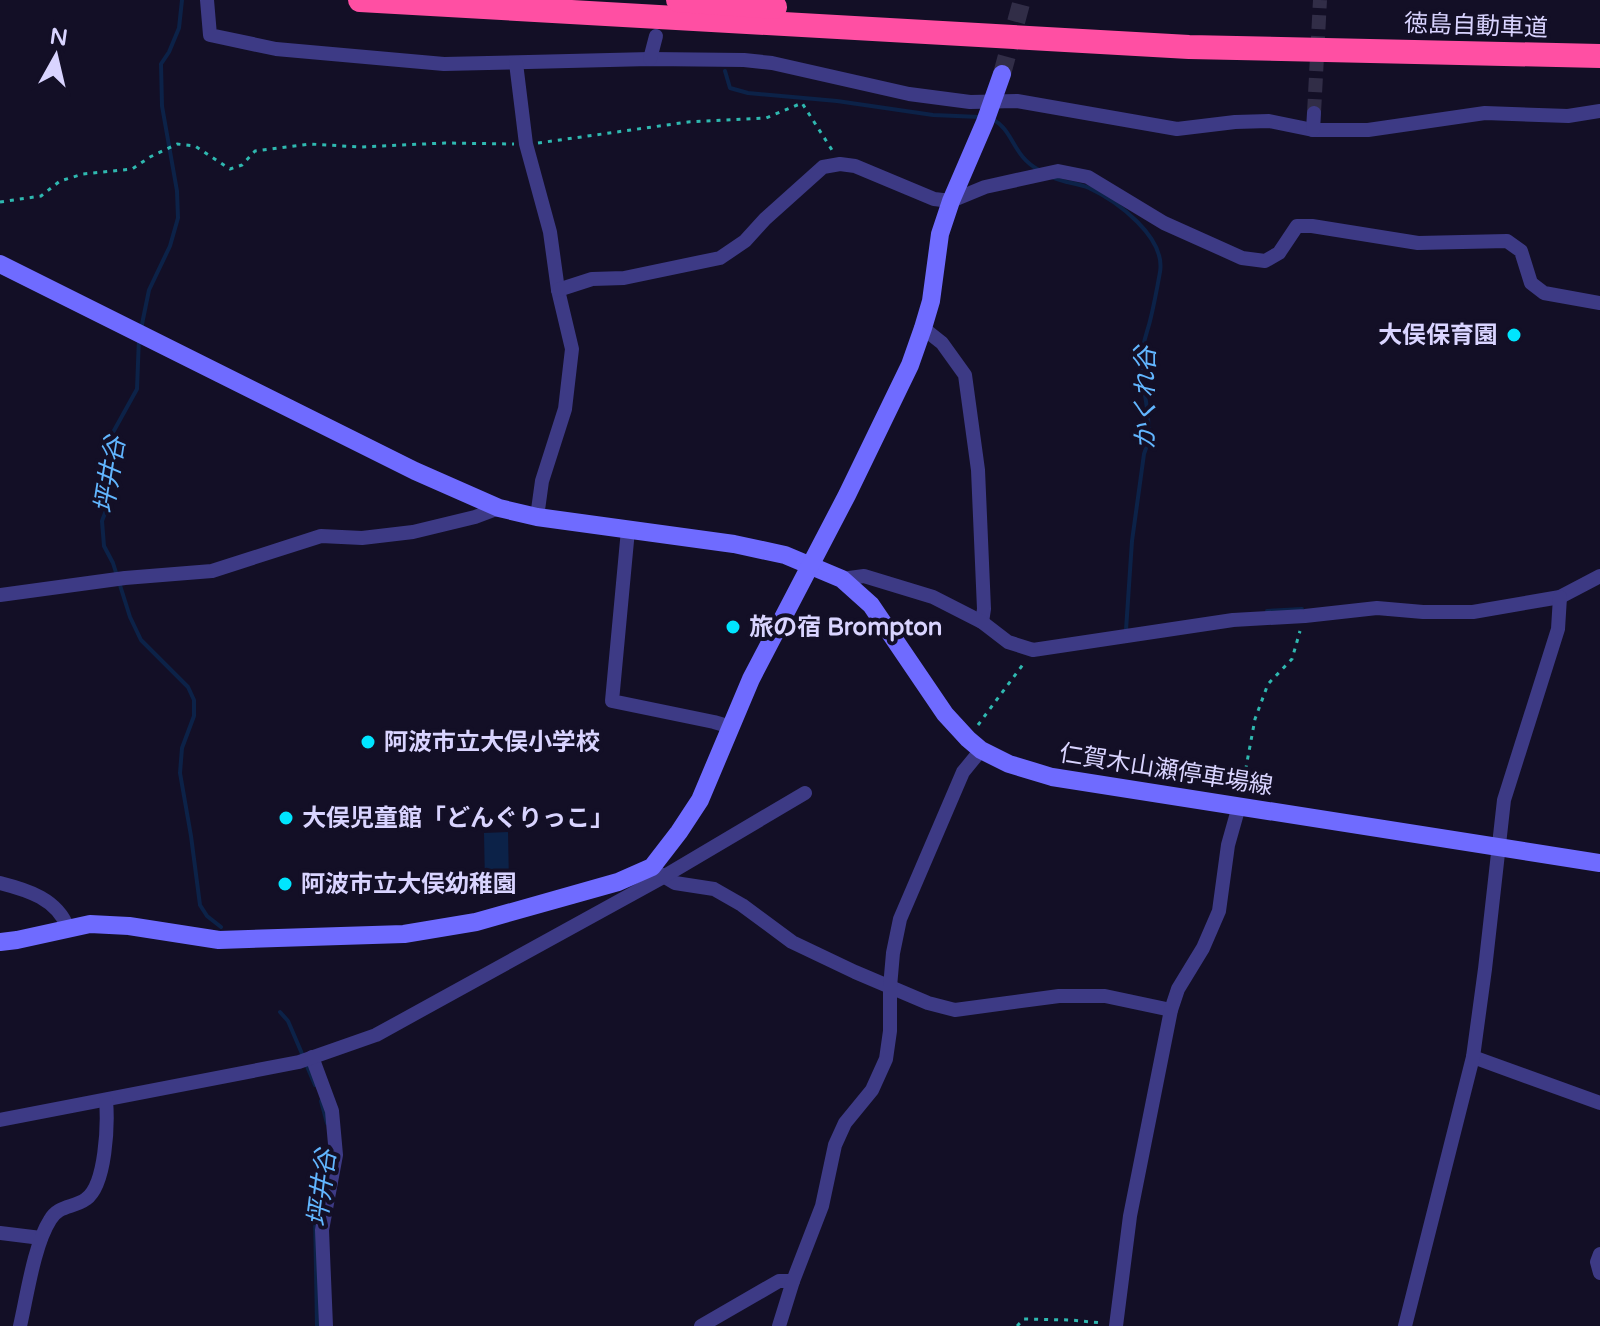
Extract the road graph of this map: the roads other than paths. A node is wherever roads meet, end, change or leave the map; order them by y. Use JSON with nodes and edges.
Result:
{"nodes":[{"id":1,"x":207,"y":0,"type":"edge"},
{"id":2,"x":360,"y":0,"type":"edge"},
{"id":3,"x":678,"y":0,"type":"edge"},
{"id":4,"x":656,"y":36,"type":"dead end"},
{"id":5,"x":1351,"y":50,"type":"junction"},
{"id":6,"x":1600,"y":56,"type":"edge"},
{"id":7,"x":650,"y":59,"type":"junction"},
{"id":8,"x":516,"y":63,"type":"junction"},
{"id":9,"x":1002,"y":74,"type":"tunnel mouth"},
{"id":10,"x":1600,"y":111,"type":"edge"},
{"id":11,"x":989,"y":112,"type":"junction"},
{"id":12,"x":1314,"y":113,"type":"tunnel mouth"},
{"id":13,"x":1313,"y":130,"type":"junction"},
{"id":14,"x":951,"y":201,"type":"junction"},
{"id":15,"x":0,"y":264,"type":"edge"},
{"id":16,"x":558,"y":290,"type":"junction"},
{"id":17,"x":1600,"y":303,"type":"edge"},
{"id":18,"x":923,"y":328,"type":"junction"},
{"id":19,"x":499,"y":508,"type":"junction"},
{"id":20,"x":537,"y":517,"type":"junction"},
{"id":21,"x":628,"y":530,"type":"junction"},
{"id":22,"x":810,"y":565,"type":"junction"},
{"id":23,"x":1600,"y":576,"type":"edge"},
{"id":24,"x":842,"y":579,"type":"junction"},
{"id":25,"x":0,"y":595,"type":"edge"},
{"id":26,"x":1560,"y":597,"type":"junction"},
{"id":27,"x":982,"y":622,"type":"junction"},
{"id":28,"x":731,"y":727,"type":"junction"},
{"id":29,"x":974,"y":744,"type":"junction"},
{"id":30,"x":805,"y":793,"type":"dead end"},
{"id":31,"x":1239,"y":806,"type":"junction"},
{"id":32,"x":1500,"y":848,"type":"junction"},
{"id":33,"x":1600,"y":863,"type":"edge"},
{"id":34,"x":658,"y":872,"type":"junction"},
{"id":35,"x":0,"y":883,"type":"edge"},
{"id":36,"x":68,"y":928,"type":"junction"},
{"id":37,"x":0,"y":942,"type":"edge"},
{"id":38,"x":890,"y":987,"type":"junction"},
{"id":39,"x":1171,"y":1010,"type":"junction"},
{"id":40,"x":1473,"y":1057,"type":"junction"},
{"id":41,"x":305,"y":1060,"type":"junction"},
{"id":42,"x":106,"y":1100,"type":"junction"},
{"id":43,"x":1600,"y":1103,"type":"edge"},
{"id":44,"x":0,"y":1120,"type":"edge"},
{"id":45,"x":0,"y":1233,"type":"edge"},
{"id":46,"x":41,"y":1238,"type":"junction"},
{"id":47,"x":1600,"y":1254,"type":"edge"},
{"id":48,"x":1600,"y":1273,"type":"edge"},
{"id":49,"x":793,"y":1281,"type":"junction"},
{"id":50,"x":20,"y":1326,"type":"edge"},
{"id":51,"x":326,"y":1326,"type":"edge"},
{"id":52,"x":701,"y":1326,"type":"edge"},
{"id":53,"x":779,"y":1326,"type":"edge"},
{"id":54,"x":1115,"y":1326,"type":"edge"},
{"id":55,"x":1405,"y":1326,"type":"edge"}],
"edges":[{"from":1,"to":8,"type":"street"},
{"from":2,"to":5,"type":"highway","name":"徳島自動車道"},
{"from":3,"to":5,"type":"highway","name":"徳島自動車道"},
{"from":4,"to":7,"type":"street"},
{"from":5,"to":6,"type":"highway","name":"徳島自動車道"},
{"from":7,"to":8,"type":"street"},
{"from":7,"to":11,"type":"street"},
{"from":8,"to":16,"type":"street"},
{"from":9,"to":11,"type":"main road"},
{"from":10,"to":13,"type":"street"},
{"from":11,"to":13,"type":"street"},
{"from":11,"to":14,"type":"main road"},
{"from":12,"to":13,"type":"street"},
{"from":14,"to":16,"type":"street"},
{"from":14,"to":17,"type":"street"},
{"from":14,"to":18,"type":"main road"},
{"from":15,"to":19,"type":"main road","name":"仁賀木山瀬停車場線"},
{"from":16,"to":20,"type":"street"},
{"from":18,"to":22,"type":"main road"},
{"from":18,"to":27,"type":"street"},
{"from":19,"to":20,"type":"main road","name":"仁賀木山瀬停車場線"},
{"from":19,"to":25,"type":"street"},
{"from":20,"to":21,"type":"main road","name":"仁賀木山瀬停車場線"},
{"from":21,"to":22,"type":"main road","name":"仁賀木山瀬停車場線"},
{"from":21,"to":28,"type":"street"},
{"from":22,"to":24,"type":"main road","name":"仁賀木山瀬停車場線"},
{"from":22,"to":28,"type":"main road"},
{"from":23,"to":26,"type":"street"},
{"from":24,"to":27,"type":"street"},
{"from":24,"to":29,"type":"main road","name":"仁賀木山瀬停車場線"},
{"from":26,"to":27,"type":"street"},
{"from":26,"to":32,"type":"street"},
{"from":28,"to":34,"type":"main road"},
{"from":29,"to":31,"type":"main road","name":"仁賀木山瀬停車場線"},
{"from":29,"to":38,"type":"street"},
{"from":30,"to":34,"type":"street"},
{"from":31,"to":32,"type":"main road","name":"仁賀木山瀬停車場線"},
{"from":31,"to":39,"type":"street"},
{"from":32,"to":33,"type":"main road","name":"仁賀木山瀬停車場線"},
{"from":32,"to":40,"type":"street"},
{"from":34,"to":36,"type":"main road"},
{"from":34,"to":38,"type":"street"},
{"from":34,"to":41,"type":"street"},
{"from":35,"to":36,"type":"street"},
{"from":36,"to":37,"type":"main road"},
{"from":38,"to":39,"type":"street"},
{"from":38,"to":49,"type":"street"},
{"from":39,"to":54,"type":"street"},
{"from":40,"to":43,"type":"street"},
{"from":40,"to":55,"type":"street"},
{"from":41,"to":42,"type":"street"},
{"from":41,"to":51,"type":"street"},
{"from":42,"to":44,"type":"street"},
{"from":42,"to":46,"type":"street"},
{"from":45,"to":46,"type":"street"},
{"from":46,"to":50,"type":"street"},
{"from":47,"to":48,"type":"street"},
{"from":49,"to":52,"type":"street"},
{"from":49,"to":53,"type":"street"}]}
